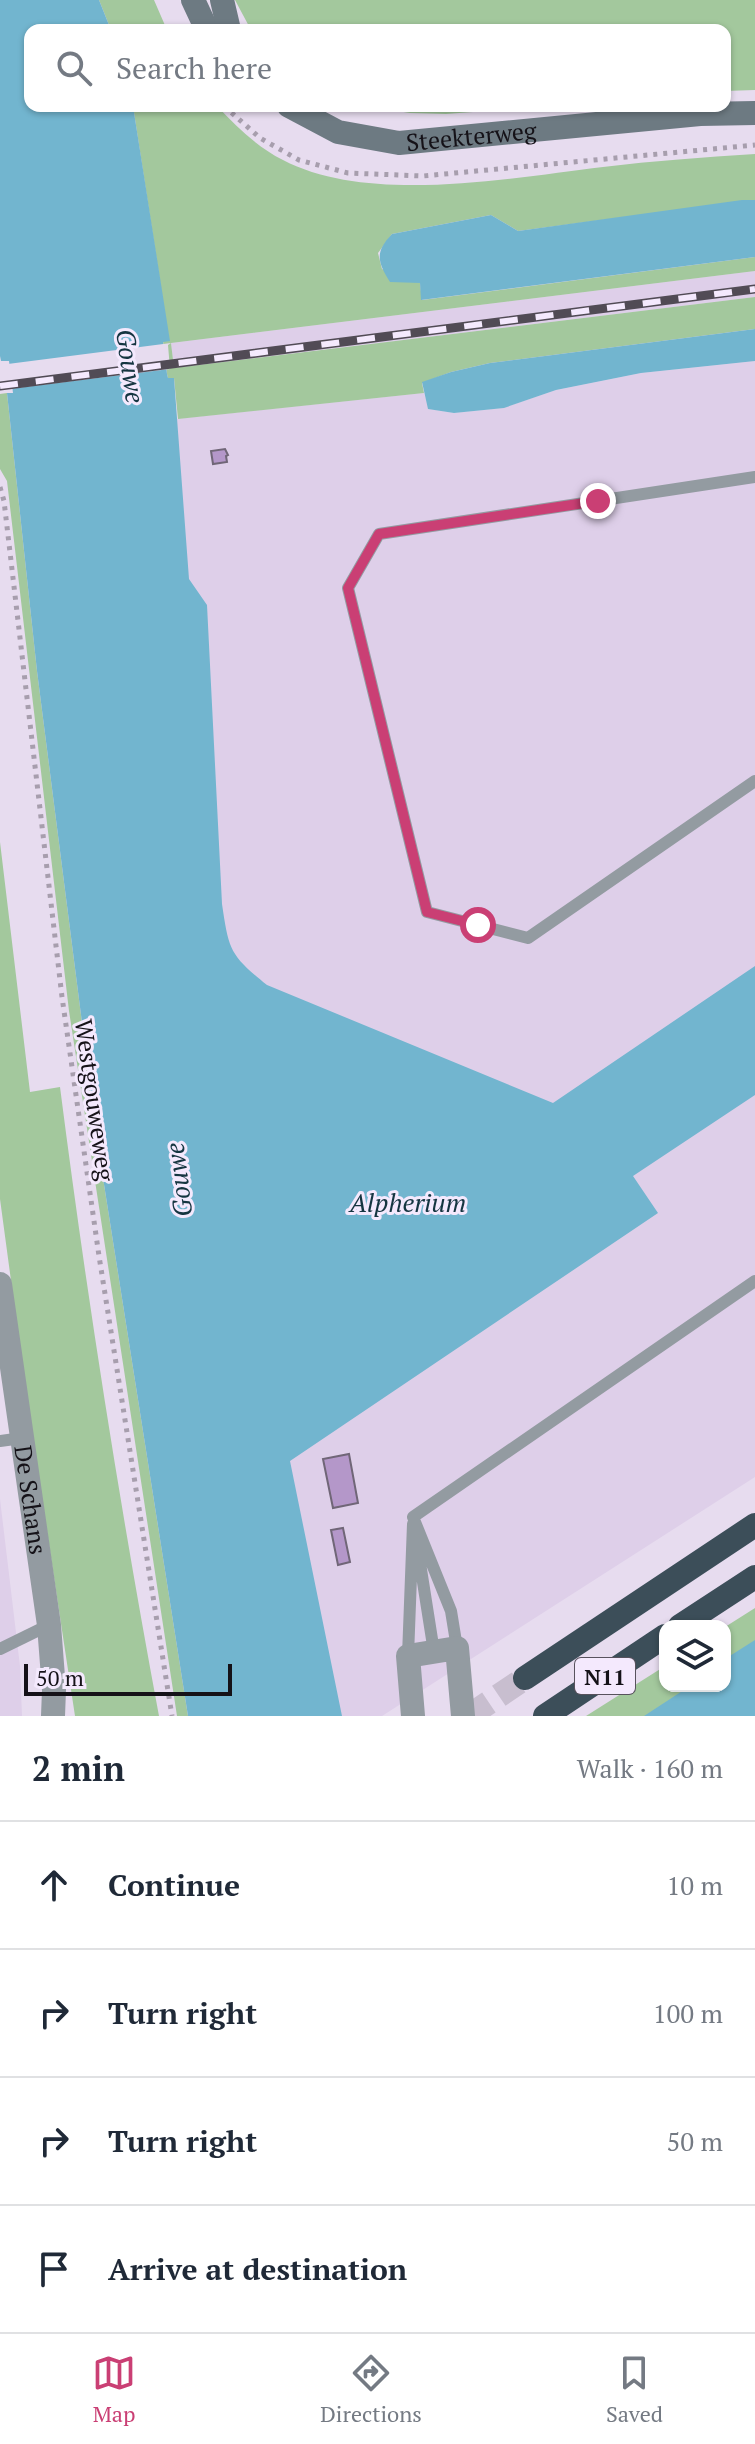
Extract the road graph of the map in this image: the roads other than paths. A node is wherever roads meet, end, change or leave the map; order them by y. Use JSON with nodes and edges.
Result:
{"nodes":[{"id":1,"x":193,"y":0,"type":"edge"},
{"id":2,"x":222,"y":0,"type":"edge"},
{"id":3,"x":204,"y":24,"type":"edge"},
{"id":4,"x":228,"y":24,"type":"edge"},
{"id":5,"x":300,"y":112,"type":"edge"},
{"id":6,"x":755,"y":113,"type":"edge"},
{"id":7,"x":755,"y":477,"type":"edge"},
{"id":8,"x":755,"y":781,"type":"edge"},
{"id":9,"x":755,"y":1281,"type":"edge"},
{"id":10,"x":0,"y":1284,"type":"edge"},
{"id":11,"x":11,"y":1440,"type":"edge"},
{"id":12,"x":413,"y":1517,"type":"junction"},
{"id":13,"x":755,"y":1525,"type":"edge"},
{"id":14,"x":755,"y":1577,"type":"edge"},
{"id":15,"x":689,"y":1620,"type":"edge"},
{"id":16,"x":49,"y":1625,"type":"junction"},
{"id":17,"x":659,"y":1640,"type":"edge"},
{"id":18,"x":0,"y":1649,"type":"edge"},
{"id":19,"x":446,"y":1650,"type":"junction"},
{"id":20,"x":408,"y":1656,"type":"junction"},
{"id":21,"x":525,"y":1678,"type":"tunnel mouth"},
{"id":22,"x":54,"y":1715,"type":"edge"},
{"id":23,"x":413,"y":1716,"type":"edge"},
{"id":24,"x":463,"y":1716,"type":"edge"},
{"id":25,"x":545,"y":1716,"type":"edge"}],
"edges":[{"from":1,"to":3,"type":"main road"},
{"from":2,"to":4,"type":"main road"},
{"from":5,"to":6,"type":"main road","name":"Steekterweg"},
{"from":7,"to":8,"type":"lane"},
{"from":9,"to":12,"type":"lane"},
{"from":10,"to":11,"type":"street","name":"De Schans"},
{"from":11,"to":16,"type":"street","name":"De Schans"},
{"from":12,"to":19,"type":"lane"},
{"from":12,"to":19,"type":"lane"},
{"from":12,"to":20,"type":"lane"},
{"from":13,"to":21,"type":"highway","number":"N11"},
{"from":14,"to":15,"type":"highway"},
{"from":16,"to":18,"type":"lane"},
{"from":16,"to":22,"type":"street","name":"De Schans"},
{"from":17,"to":25,"type":"highway","number":"N11"},
{"from":19,"to":20,"type":"street"},
{"from":19,"to":24,"type":"street"},
{"from":20,"to":23,"type":"street"}]}
